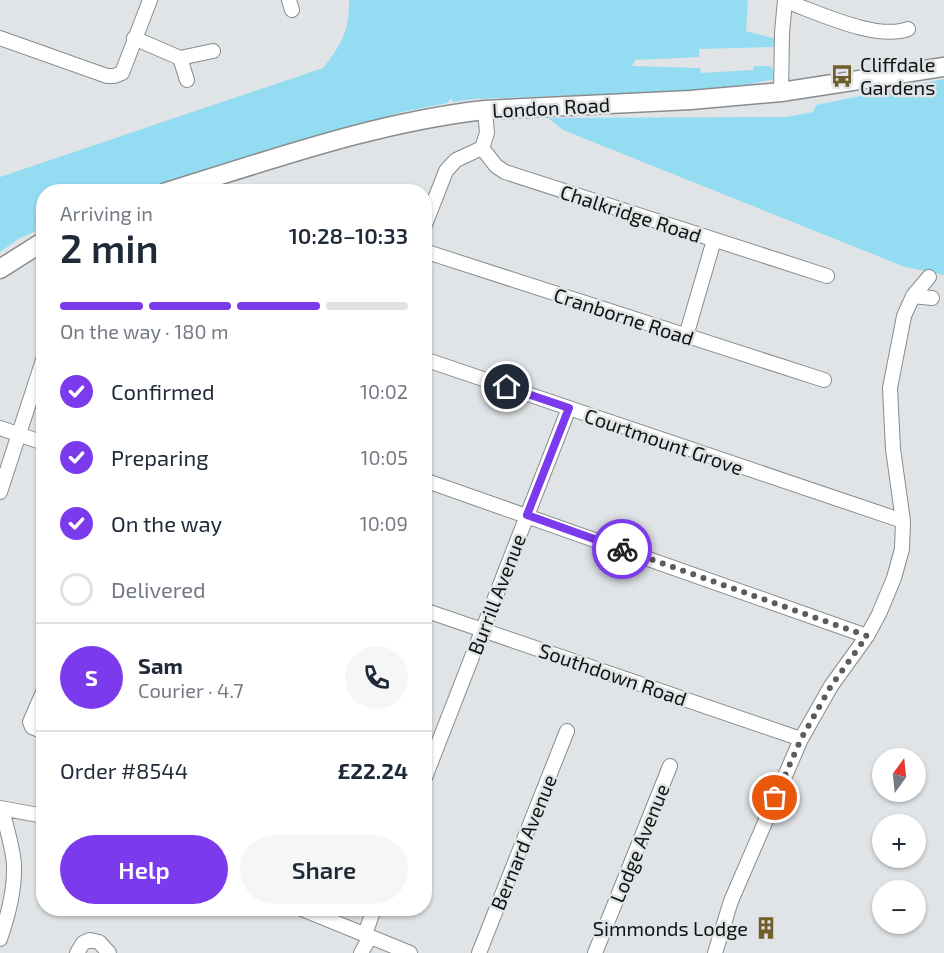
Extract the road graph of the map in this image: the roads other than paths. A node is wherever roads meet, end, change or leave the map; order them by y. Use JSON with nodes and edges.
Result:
{"nodes":[{"id":1,"x":150,"y":0,"type":"edge"},
{"id":2,"x":785,"y":0,"type":"edge"},
{"id":3,"x":908,"y":29,"type":"dead end"},
{"id":4,"x":0,"y":38,"type":"edge"},
{"id":5,"x":134,"y":38,"type":"junction"},
{"id":6,"x":213,"y":51,"type":"dead end"},
{"id":7,"x":180,"y":58,"type":"junction"},
{"id":8,"x":944,"y":67,"type":"edge"},
{"id":9,"x":187,"y":80,"type":"dead end"},
{"id":10,"x":781,"y":92,"type":"junction"},
{"id":11,"x":485,"y":110,"type":"junction"},
{"id":12,"x":482,"y":148,"type":"junction"},
{"id":13,"x":193,"y":184,"type":"edge"},
{"id":14,"x":432,"y":207,"type":"edge"},
{"id":15,"x":714,"y":240,"type":"junction"},
{"id":16,"x":36,"y":246,"type":"edge"},
{"id":17,"x":432,"y":254,"type":"edge"},
{"id":18,"x":0,"y":269,"type":"edge"},
{"id":19,"x":827,"y":276,"type":"dead end"},
{"id":20,"x":928,"y":277,"type":"dead end"},
{"id":21,"x":913,"y":296,"type":"junction"},
{"id":22,"x":932,"y":298,"type":"dead end"},
{"id":23,"x":686,"y":336,"type":"junction"},
{"id":24,"x":432,"y":361,"type":"edge"},
{"id":25,"x":824,"y":380,"type":"dead end"},
{"id":26,"x":36,"y":381,"type":"edge"},
{"id":27,"x":569,"y":408,"type":"junction"},
{"id":28,"x":0,"y":428,"type":"edge"},
{"id":29,"x":18,"y":434,"type":"junction"},
{"id":30,"x":36,"y":440,"type":"edge"},
{"id":31,"x":432,"y":483,"type":"edge"},
{"id":32,"x":0,"y":492,"type":"edge"},
{"id":33,"x":527,"y":515,"type":"junction"},
{"id":34,"x":903,"y":521,"type":"junction"},
{"id":35,"x":432,"y":613,"type":"edge"},
{"id":36,"x":483,"y":629,"type":"junction"},
{"id":37,"x":867,"y":636,"type":"junction"},
{"id":38,"x":36,"y":708,"type":"edge"},
{"id":39,"x":36,"y":729,"type":"edge"},
{"id":40,"x":567,"y":731,"type":"dead end"},
{"id":41,"x":801,"y":739,"type":"junction"},
{"id":42,"x":432,"y":760,"type":"edge"},
{"id":43,"x":670,"y":766,"type":"dead end"},
{"id":44,"x":1,"y":809,"type":"edge"},
{"id":45,"x":36,"y":815,"type":"edge"},
{"id":46,"x":319,"y":916,"type":"edge"},
{"id":47,"x":372,"y":916,"type":"edge"},
{"id":48,"x":367,"y":936,"type":"junction"},
{"id":49,"x":0,"y":939,"type":"edge"},
{"id":50,"x":77,"y":952,"type":"edge"},
{"id":51,"x":109,"y":953,"type":"edge"},
{"id":52,"x":361,"y":953,"type":"edge"},
{"id":53,"x":410,"y":953,"type":"edge"},
{"id":54,"x":479,"y":953,"type":"edge"},
{"id":55,"x":595,"y":953,"type":"edge"},
{"id":56,"x":715,"y":953,"type":"edge"}],
"edges":[{"from":1,"to":5,"type":"street"},
{"from":2,"to":3,"type":"street"},
{"from":2,"to":10,"type":"street"},
{"from":4,"to":5,"type":"street"},
{"from":5,"to":7,"type":"street"},
{"from":6,"to":7,"type":"street"},
{"from":7,"to":9,"type":"street"},
{"from":8,"to":10,"type":"main road","name":"London Road"},
{"from":10,"to":11,"type":"main road","name":"London Road"},
{"from":11,"to":12,"type":"street"},
{"from":11,"to":13,"type":"main road","name":"London Road"},
{"from":12,"to":14,"type":"street"},
{"from":12,"to":15,"type":"street","name":"Chalkridge Road"},
{"from":15,"to":19,"type":"street","name":"Chalkridge Road"},
{"from":15,"to":23,"type":"street"},
{"from":16,"to":18,"type":"main road"},
{"from":17,"to":23,"type":"street","name":"Cranborne Road"},
{"from":20,"to":21,"type":"street"},
{"from":21,"to":22,"type":"street"},
{"from":21,"to":34,"type":"street"},
{"from":23,"to":25,"type":"street","name":"Cranborne Road"},
{"from":24,"to":27,"type":"street","name":"Courtmount Grove"},
{"from":26,"to":29,"type":"street"},
{"from":27,"to":33,"type":"street","name":"Burrill Avenue"},
{"from":27,"to":34,"type":"street","name":"Courtmount Grove"},
{"from":28,"to":29,"type":"street"},
{"from":29,"to":30,"type":"street"},
{"from":29,"to":32,"type":"street"},
{"from":31,"to":33,"type":"street"},
{"from":33,"to":36,"type":"street","name":"Burrill Avenue"},
{"from":33,"to":37,"type":"street"},
{"from":34,"to":37,"type":"street"},
{"from":35,"to":36,"type":"street","name":"Southdown Road"},
{"from":36,"to":41,"type":"street","name":"Southdown Road"},
{"from":36,"to":42,"type":"street","name":"Burrill Avenue"},
{"from":37,"to":41,"type":"street"},
{"from":38,"to":39,"type":"street"},
{"from":40,"to":54,"type":"street","name":"Bernard Avenue"},
{"from":41,"to":56,"type":"street"},
{"from":43,"to":55,"type":"street","name":"Lodge Avenue"},
{"from":44,"to":45,"type":"street"},
{"from":44,"to":49,"type":"street"},
{"from":46,"to":48,"type":"street"},
{"from":47,"to":48,"type":"street"},
{"from":48,"to":52,"type":"street"},
{"from":48,"to":53,"type":"street"},
{"from":50,"to":51,"type":"street"}]}
